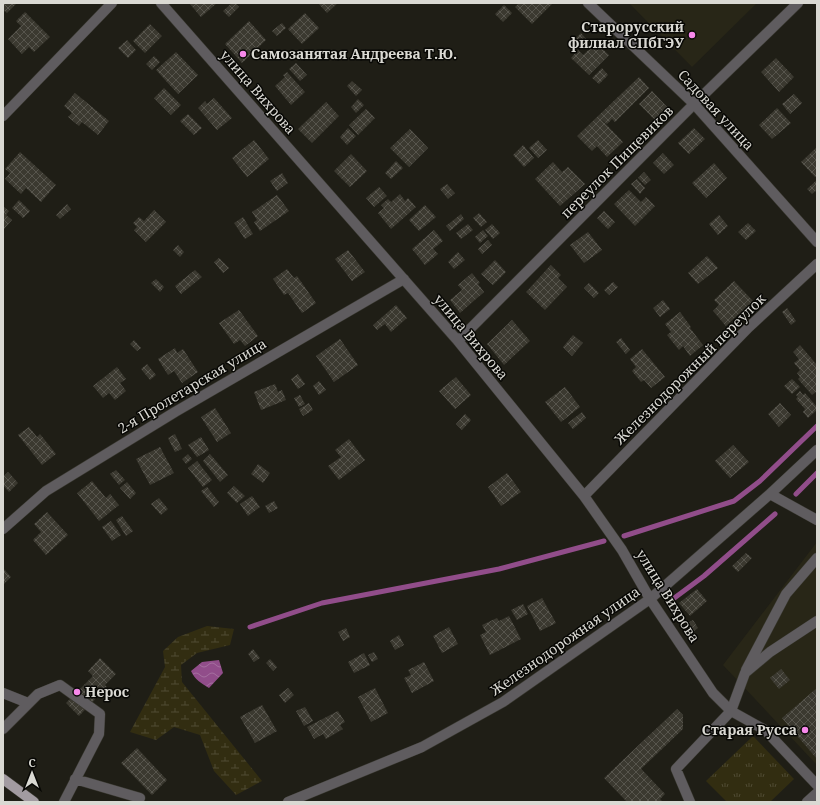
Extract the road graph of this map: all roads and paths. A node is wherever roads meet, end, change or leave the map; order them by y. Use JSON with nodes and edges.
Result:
{"nodes":[{"id":1,"x":112,"y":3,"type":"edge"},
{"id":2,"x":161,"y":3,"type":"edge"},
{"id":3,"x":588,"y":3,"type":"edge"},
{"id":4,"x":798,"y":3,"type":"edge"},
{"id":5,"x":694,"y":104,"type":"junction"},
{"id":6,"x":3,"y":116,"type":"edge"},
{"id":7,"x":817,"y":242,"type":"edge"},
{"id":8,"x":817,"y":264,"type":"edge"},
{"id":9,"x":404,"y":279,"type":"junction"},
{"id":10,"x":458,"y":341,"type":"junction"},
{"id":11,"x":817,"y":450,"type":"edge"},
{"id":12,"x":770,"y":494,"type":"junction"},
{"id":13,"x":584,"y":496,"type":"junction"},
{"id":14,"x":817,"y":520,"type":"edge"},
{"id":15,"x":3,"y":529,"type":"edge"},
{"id":16,"x":817,"y":558,"type":"edge"},
{"id":17,"x":650,"y":599,"type":"junction"},
{"id":18,"x":817,"y":621,"type":"edge"},
{"id":19,"x":745,"y":673,"type":"junction"},
{"id":20,"x":3,"y":694,"type":"edge"},
{"id":21,"x":28,"y":703,"type":"junction"},
{"id":22,"x":731,"y":710,"type":"junction"},
{"id":23,"x":3,"y":729,"type":"edge"},
{"id":24,"x":75,"y":778,"type":"junction"},
{"id":25,"x":3,"y":779,"type":"edge"},
{"id":26,"x":817,"y":785,"type":"edge"},
{"id":27,"x":817,"y":793,"type":"edge"},
{"id":28,"x":140,"y":798,"type":"dead end"},
{"id":29,"x":291,"y":801,"type":"edge"},
{"id":30,"x":34,"y":802,"type":"edge"},
{"id":31,"x":64,"y":802,"type":"edge"},
{"id":32,"x":690,"y":802,"type":"edge"},
{"id":33,"x":806,"y":802,"type":"edge"}],
"edges":[{"from":1,"to":6,"type":"street"},
{"from":2,"to":9,"type":"street","name":"улица Вихрова"},
{"from":3,"to":5,"type":"street","name":"Садовая улица"},
{"from":4,"to":5,"type":"street","name":"переулок Пищевиков"},
{"from":5,"to":7,"type":"street","name":"Садовая улица"},
{"from":5,"to":10,"type":"street","name":"переулок Пищевиков"},
{"from":8,"to":13,"type":"street","name":"Железнодорожный переулок"},
{"from":9,"to":10,"type":"street","name":"улица Вихрова"},
{"from":9,"to":15,"type":"street","name":"2-я Пролетарская улица"},
{"from":10,"to":13,"type":"street","name":"улица Вихрова"},
{"from":11,"to":12,"type":"street","name":"Железнодорожная улица"},
{"from":12,"to":14,"type":"street"},
{"from":12,"to":17,"type":"street","name":"Железнодорожная улица"},
{"from":13,"to":17,"type":"street","name":"улица Вихрова"},
{"from":16,"to":19,"type":"street"},
{"from":17,"to":22,"type":"street","name":"улица Вихрова"},
{"from":17,"to":29,"type":"street","name":"Железнодорожная улица"},
{"from":18,"to":19,"type":"street"},
{"from":19,"to":22,"type":"street"},
{"from":20,"to":21,"type":"street"},
{"from":21,"to":23,"type":"street"},
{"from":21,"to":24,"type":"street"},
{"from":22,"to":26,"type":"street","name":"улица Вихрова"},
{"from":22,"to":32,"type":"street"},
{"from":24,"to":28,"type":"street"},
{"from":24,"to":31,"type":"street"},
{"from":25,"to":30,"type":"main road"},
{"from":27,"to":33,"type":"street"}]}
